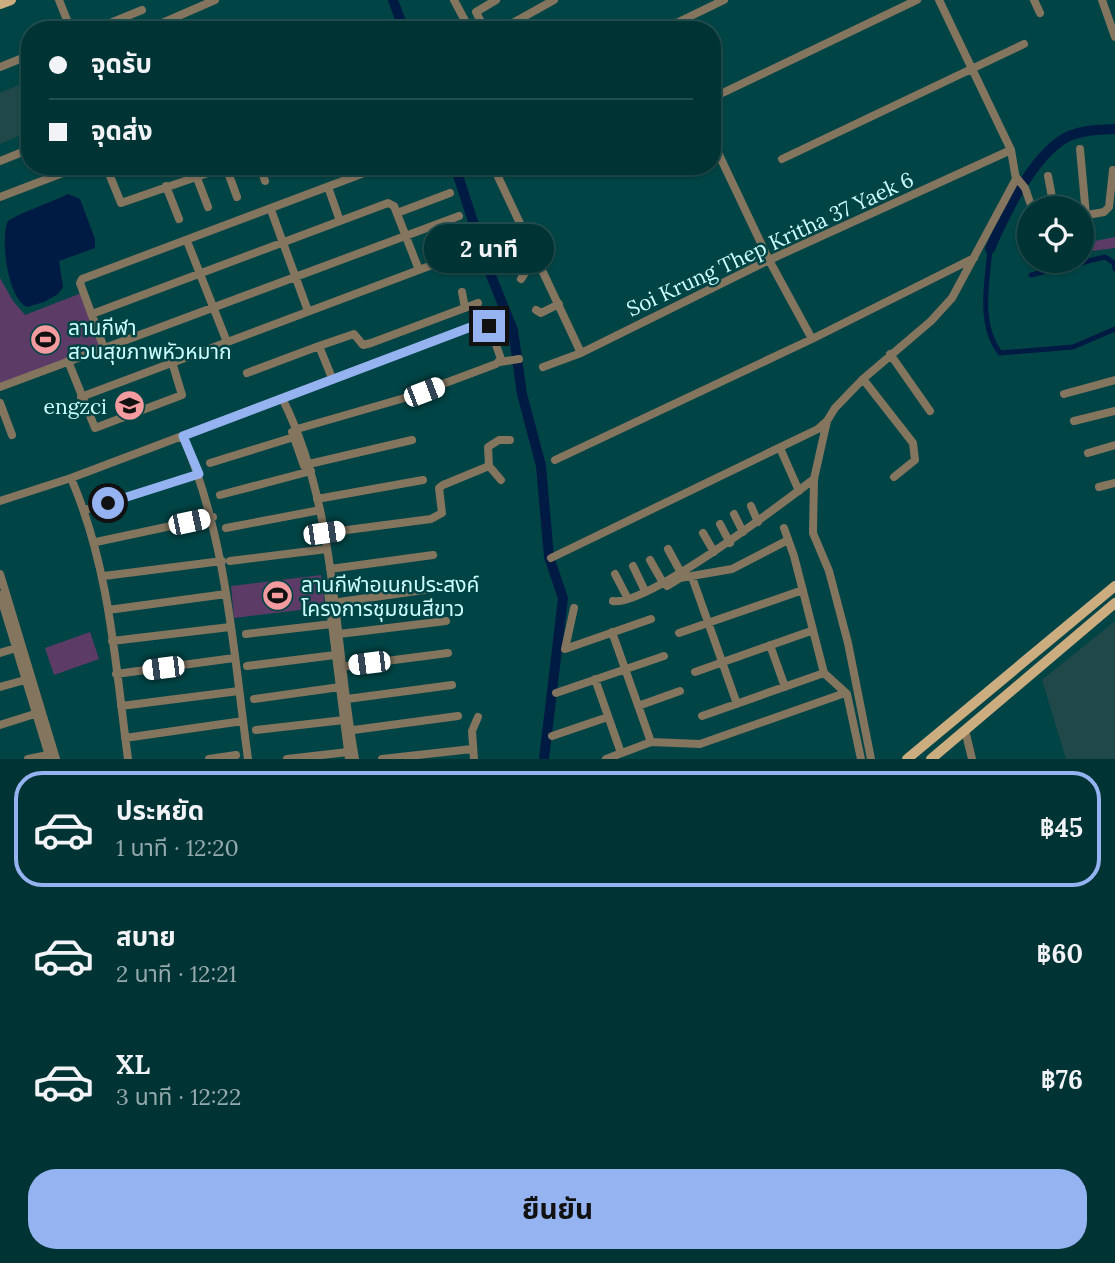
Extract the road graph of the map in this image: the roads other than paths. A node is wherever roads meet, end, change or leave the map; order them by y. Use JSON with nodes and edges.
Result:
{"nodes":[{"id":1,"x":11,"y":0,"type":"edge"},
{"id":2,"x":59,"y":0,"type":"edge"},
{"id":3,"x":215,"y":0,"type":"edge"},
{"id":4,"x":454,"y":0,"type":"edge"},
{"id":5,"x":496,"y":0,"type":"edge"},
{"id":6,"x":554,"y":0,"type":"edge"},
{"id":7,"x":724,"y":0,"type":"edge"},
{"id":8,"x":918,"y":0,"type":"edge"},
{"id":9,"x":939,"y":0,"type":"edge"},
{"id":10,"x":1034,"y":0,"type":"edge"},
{"id":11,"x":1102,"y":0,"type":"edge"},
{"id":12,"x":0,"y":4,"type":"edge"},
{"id":13,"x":142,"y":10,"type":"dead end"},
{"id":14,"x":1040,"y":13,"type":"dead end"},
{"id":15,"x":67,"y":21,"type":"edge"},
{"id":16,"x":115,"y":21,"type":"edge"},
{"id":17,"x":168,"y":21,"type":"edge"},
{"id":18,"x":465,"y":21,"type":"edge"},
{"id":19,"x":480,"y":21,"type":"edge"},
{"id":20,"x":516,"y":21,"type":"edge"},
{"id":21,"x":681,"y":21,"type":"edge"},
{"id":22,"x":1115,"y":37,"type":"edge"},
{"id":23,"x":1024,"y":44,"type":"dead end"},
{"id":24,"x":21,"y":59,"type":"edge"},
{"id":25,"x":0,"y":67,"type":"edge"},
{"id":26,"x":973,"y":69,"type":"junction"},
{"id":27,"x":721,"y":94,"type":"edge"},
{"id":28,"x":1080,"y":149,"type":"dead end"},
{"id":29,"x":1011,"y":150,"type":"junction"},
{"id":30,"x":21,"y":153,"type":"edge"},
{"id":31,"x":721,"y":159,"type":"edge"},
{"id":32,"x":782,"y":159,"type":"dead end"},
{"id":33,"x":0,"y":161,"type":"edge"},
{"id":34,"x":1114,"y":170,"type":"edge"},
{"id":35,"x":57,"y":175,"type":"edge"},
{"id":36,"x":192,"y":175,"type":"edge"},
{"id":37,"x":203,"y":175,"type":"edge"},
{"id":38,"x":230,"y":175,"type":"edge"},
{"id":39,"x":263,"y":175,"type":"edge"},
{"id":40,"x":359,"y":175,"type":"edge"},
{"id":41,"x":497,"y":175,"type":"edge"},
{"id":42,"x":110,"y":176,"type":"dead end"},
{"id":43,"x":1048,"y":176,"type":"dead end"},
{"id":44,"x":194,"y":178,"type":"junction"},
{"id":45,"x":265,"y":181,"type":"dead end"},
{"id":46,"x":1021,"y":182,"type":"junction"},
{"id":47,"x":166,"y":186,"type":"junction"},
{"id":48,"x":328,"y":187,"type":"junction"},
{"id":49,"x":450,"y":193,"type":"dead end"},
{"id":50,"x":1027,"y":196,"type":"edge"},
{"id":51,"x":1052,"y":196,"type":"edge"},
{"id":52,"x":1083,"y":196,"type":"edge"},
{"id":53,"x":0,"y":197,"type":"edge"},
{"id":54,"x":237,"y":197,"type":"dead end"},
{"id":55,"x":208,"y":207,"type":"dead end"},
{"id":56,"x":271,"y":210,"type":"junction"},
{"id":57,"x":397,"y":213,"type":"junction"},
{"id":58,"x":1094,"y":213,"type":"edge"},
{"id":59,"x":459,"y":216,"type":"dead end"},
{"id":60,"x":179,"y":219,"type":"dead end"},
{"id":61,"x":340,"y":221,"type":"junction"},
{"id":62,"x":525,"y":232,"type":"junction"},
{"id":63,"x":407,"y":236,"type":"junction"},
{"id":64,"x":187,"y":241,"type":"junction"},
{"id":65,"x":283,"y":243,"type":"junction"},
{"id":66,"x":974,"y":258,"type":"junction"},
{"id":67,"x":769,"y":260,"type":"junction"},
{"id":68,"x":539,"y":262,"type":"junction"},
{"id":69,"x":419,"y":270,"type":"junction"},
{"id":70,"x":200,"y":273,"type":"junction"},
{"id":71,"x":295,"y":276,"type":"junction"},
{"id":72,"x":522,"y":279,"type":"dead end"},
{"id":73,"x":462,"y":292,"type":"dead end"},
{"id":74,"x":478,"y":303,"type":"dead end"},
{"id":75,"x":559,"y":304,"type":"junction"},
{"id":76,"x":214,"y":307,"type":"junction"},
{"id":77,"x":465,"y":309,"type":"junction"},
{"id":78,"x":536,"y":310,"type":"dead end"},
{"id":79,"x":308,"y":311,"type":"junction"},
{"id":80,"x":92,"y":314,"type":"junction"},
{"id":81,"x":812,"y":339,"type":"junction"},
{"id":82,"x":227,"y":342,"type":"junction"},
{"id":83,"x":319,"y":346,"type":"junction"},
{"id":84,"x":104,"y":348,"type":"junction"},
{"id":85,"x":581,"y":353,"type":"junction"},
{"id":86,"x":890,"y":354,"type":"junction"},
{"id":87,"x":515,"y":359,"type":"dead end"},
{"id":88,"x":68,"y":362,"type":"junction"},
{"id":89,"x":172,"y":362,"type":"junction"},
{"id":90,"x":500,"y":362,"type":"junction"},
{"id":91,"x":543,"y":367,"type":"dead end"},
{"id":92,"x":247,"y":373,"type":"dead end"},
{"id":93,"x":332,"y":378,"type":"junction"},
{"id":94,"x":863,"y":379,"type":"junction"},
{"id":95,"x":1115,"y":380,"type":"edge"},
{"id":96,"x":0,"y":387,"type":"edge"},
{"id":97,"x":1064,"y":394,"type":"dead end"},
{"id":98,"x":81,"y":397,"type":"junction"},
{"id":99,"x":280,"y":399,"type":"junction"},
{"id":100,"x":0,"y":403,"type":"edge"},
{"id":101,"x":930,"y":411,"type":"dead end"},
{"id":102,"x":1115,"y":411,"type":"edge"},
{"id":103,"x":827,"y":421,"type":"junction"},
{"id":104,"x":1074,"y":421,"type":"dead end"},
{"id":105,"x":295,"y":433,"type":"junction"},
{"id":106,"x":12,"y":435,"type":"dead end"},
{"id":107,"x":183,"y":436,"type":"junction"},
{"id":108,"x":412,"y":440,"type":"dead end"},
{"id":109,"x":510,"y":440,"type":"dead end"},
{"id":110,"x":1115,"y":445,"type":"edge"},
{"id":111,"x":779,"y":447,"type":"junction"},
{"id":112,"x":1088,"y":453,"type":"dead end"},
{"id":113,"x":555,"y":460,"type":"dead end"},
{"id":114,"x":210,"y":463,"type":"dead end"},
{"id":115,"x":489,"y":466,"type":"junction"},
{"id":116,"x":308,"y":469,"type":"junction"},
{"id":117,"x":199,"y":474,"type":"junction"},
{"id":118,"x":894,"y":477,"type":"dead end"},
{"id":119,"x":71,"y":478,"type":"junction"},
{"id":120,"x":814,"y":479,"type":"junction"},
{"id":121,"x":502,"y":480,"type":"dead end"},
{"id":122,"x":422,"y":481,"type":"dead end"},
{"id":123,"x":1115,"y":483,"type":"edge"},
{"id":124,"x":1099,"y":487,"type":"dead end"},
{"id":125,"x":799,"y":491,"type":"junction"},
{"id":126,"x":220,"y":495,"type":"dead end"},
{"id":127,"x":317,"y":499,"type":"junction"},
{"id":128,"x":0,"y":501,"type":"edge"},
{"id":129,"x":751,"y":506,"type":"dead end"},
{"id":130,"x":85,"y":510,"type":"junction"},
{"id":131,"x":315,"y":511,"type":"junction"},
{"id":132,"x":734,"y":514,"type":"dead end"},
{"id":133,"x":212,"y":517,"type":"junction"},
{"id":134,"x":758,"y":522,"type":"junction"},
{"id":135,"x":720,"y":524,"type":"dead end"},
{"id":136,"x":226,"y":528,"type":"dead end"},
{"id":137,"x":783,"y":528,"type":"dead end"},
{"id":138,"x":743,"y":532,"type":"junction"},
{"id":139,"x":324,"y":533,"type":"junction"},
{"id":140,"x":703,"y":533,"type":"dead end"},
{"id":141,"x":788,"y":540,"type":"junction"},
{"id":142,"x":96,"y":542,"type":"junction"},
{"id":143,"x":730,"y":543,"type":"junction"},
{"id":144,"x":324,"y":549,"type":"junction"},
{"id":145,"x":668,"y":549,"type":"dead end"},
{"id":146,"x":713,"y":552,"type":"junction"},
{"id":147,"x":433,"y":555,"type":"dead end"},
{"id":148,"x":551,"y":558,"type":"dead end"},
{"id":149,"x":650,"y":560,"type":"dead end"},
{"id":150,"x":226,"y":561,"type":"junction"},
{"id":151,"x":633,"y":566,"type":"dead end"},
{"id":152,"x":330,"y":569,"type":"junction"},
{"id":153,"x":680,"y":571,"type":"junction"},
{"id":154,"x":0,"y":574,"type":"edge"},
{"id":155,"x":615,"y":574,"type":"dead end"},
{"id":156,"x":104,"y":576,"type":"junction"},
{"id":157,"x":692,"y":577,"type":"junction"},
{"id":158,"x":665,"y":583,"type":"junction"},
{"id":159,"x":1115,"y":586,"type":"edge"},
{"id":160,"x":438,"y":588,"type":"dead end"},
{"id":161,"x":803,"y":590,"type":"junction"},
{"id":162,"x":645,"y":591,"type":"junction"},
{"id":163,"x":0,"y":594,"type":"edge"},
{"id":164,"x":226,"y":594,"type":"junction"},
{"id":165,"x":628,"y":599,"type":"junction"},
{"id":166,"x":613,"y":601,"type":"dead end"},
{"id":167,"x":332,"y":603,"type":"junction"},
{"id":168,"x":1115,"y":603,"type":"edge"},
{"id":169,"x":574,"y":608,"type":"dead end"},
{"id":170,"x":108,"y":610,"type":"junction"},
{"id":171,"x":3,"y":617,"type":"edge"},
{"id":172,"x":651,"y":619,"type":"dead end"},
{"id":173,"x":446,"y":621,"type":"dead end"},
{"id":174,"x":708,"y":622,"type":"junction"},
{"id":175,"x":332,"y":624,"type":"junction"},
{"id":176,"x":230,"y":627,"type":"junction"},
{"id":177,"x":811,"y":631,"type":"junction"},
{"id":178,"x":612,"y":632,"type":"junction"},
{"id":179,"x":679,"y":633,"type":"dead end"},
{"id":180,"x":246,"y":634,"type":"dead end"},
{"id":181,"x":339,"y":634,"type":"junction"},
{"id":182,"x":112,"y":641,"type":"junction"},
{"id":183,"x":770,"y":645,"type":"junction"},
{"id":184,"x":16,"y":648,"type":"junction"},
{"id":185,"x":0,"y":653,"type":"edge"},
{"id":186,"x":448,"y":653,"type":"dead end"},
{"id":187,"x":335,"y":655,"type":"junction"},
{"id":188,"x":664,"y":656,"type":"dead end"},
{"id":189,"x":234,"y":658,"type":"junction"},
{"id":190,"x":722,"y":662,"type":"junction"},
{"id":191,"x":247,"y":666,"type":"dead end"},
{"id":192,"x":340,"y":667,"type":"junction"},
{"id":193,"x":625,"y":669,"type":"junction"},
{"id":194,"x":695,"y":672,"type":"dead end"},
{"id":195,"x":824,"y":673,"type":"junction"},
{"id":196,"x":116,"y":674,"type":"junction"},
{"id":197,"x":595,"y":679,"type":"junction"},
{"id":198,"x":25,"y":680,"type":"junction"},
{"id":199,"x":452,"y":685,"type":"dead end"},
{"id":200,"x":0,"y":687,"type":"edge"},
{"id":201,"x":340,"y":687,"type":"junction"},
{"id":202,"x":785,"y":687,"type":"junction"},
{"id":203,"x":239,"y":691,"type":"junction"},
{"id":204,"x":680,"y":691,"type":"dead end"},
{"id":205,"x":556,"y":692,"type":"dead end"},
{"id":206,"x":845,"y":693,"type":"junction"},
{"id":207,"x":254,"y":699,"type":"dead end"},
{"id":208,"x":347,"y":699,"type":"junction"},
{"id":209,"x":737,"y":704,"type":"junction"},
{"id":210,"x":121,"y":706,"type":"junction"},
{"id":211,"x":638,"y":706,"type":"junction"},
{"id":212,"x":39,"y":712,"type":"junction"},
{"id":213,"x":458,"y":716,"type":"dead end"},
{"id":214,"x":702,"y":716,"type":"dead end"},
{"id":215,"x":478,"y":717,"type":"dead end"},
{"id":216,"x":608,"y":717,"type":"junction"},
{"id":217,"x":344,"y":720,"type":"junction"},
{"id":218,"x":243,"y":721,"type":"junction"},
{"id":219,"x":0,"y":724,"type":"edge"},
{"id":220,"x":256,"y":730,"type":"dead end"},
{"id":221,"x":965,"y":730,"type":"junction"},
{"id":222,"x":348,"y":731,"type":"junction"},
{"id":223,"x":552,"y":736,"type":"dead end"},
{"id":224,"x":125,"y":738,"type":"junction"},
{"id":225,"x":651,"y":742,"type":"junction"},
{"id":226,"x":472,"y":748,"type":"junction"},
{"id":227,"x":621,"y":753,"type":"junction"},
{"id":228,"x":236,"y":755,"type":"dead end"},
{"id":229,"x":351,"y":757,"type":"edge"},
{"id":230,"x":51,"y":758,"type":"edge"},
{"id":231,"x":29,"y":759,"type":"edge"},
{"id":232,"x":128,"y":759,"type":"edge"},
{"id":233,"x":209,"y":759,"type":"edge"},
{"id":234,"x":248,"y":759,"type":"edge"},
{"id":235,"x":287,"y":759,"type":"edge"},
{"id":236,"x":382,"y":759,"type":"edge"},
{"id":237,"x":474,"y":759,"type":"edge"},
{"id":238,"x":606,"y":759,"type":"edge"},
{"id":239,"x":861,"y":759,"type":"edge"},
{"id":240,"x":871,"y":759,"type":"edge"},
{"id":241,"x":907,"y":759,"type":"edge"},
{"id":242,"x":931,"y":759,"type":"edge"},
{"id":243,"x":972,"y":759,"type":"edge"}],
"edges":[{"from":1,"to":12,"type":"main road"},
{"from":2,"to":15,"type":"street"},
{"from":3,"to":17,"type":"street"},
{"from":4,"to":18,"type":"street"},
{"from":5,"to":19,"type":"street"},
{"from":6,"to":20,"type":"street"},
{"from":7,"to":21,"type":"street"},
{"from":8,"to":27,"type":"street"},
{"from":9,"to":26,"type":"street"},
{"from":10,"to":14,"type":"street"},
{"from":11,"to":22,"type":"street"},
{"from":13,"to":16,"type":"street"},
{"from":23,"to":26,"type":"street"},
{"from":24,"to":25,"type":"street"},
{"from":26,"to":29,"type":"street"},
{"from":26,"to":32,"type":"street"},
{"from":28,"to":52,"type":"street"},
{"from":29,"to":46,"type":"street"},
{"from":29,"to":67,"type":"street","name":"Soi Krung Thep Kritha 37 Yaek 6"},
{"from":30,"to":33,"type":"street"},
{"from":31,"to":67,"type":"street"},
{"from":34,"to":58,"type":"street"},
{"from":35,"to":53,"type":"street"},
{"from":36,"to":44,"type":"street"},
{"from":37,"to":44,"type":"street"},
{"from":38,"to":54,"type":"street"},
{"from":39,"to":45,"type":"street"},
{"from":40,"to":48,"type":"street"},
{"from":41,"to":62,"type":"street"},
{"from":42,"to":47,"type":"street"},
{"from":43,"to":51,"type":"street"},
{"from":44,"to":47,"type":"street"},
{"from":44,"to":55,"type":"street"},
{"from":46,"to":50,"type":"street"},
{"from":46,"to":66,"type":"street"},
{"from":47,"to":60,"type":"street"},
{"from":48,"to":56,"type":"street"},
{"from":48,"to":61,"type":"street"},
{"from":49,"to":57,"type":"street"},
{"from":56,"to":64,"type":"street"},
{"from":56,"to":65,"type":"street"},
{"from":57,"to":61,"type":"street"},
{"from":57,"to":63,"type":"street"},
{"from":59,"to":63,"type":"street"},
{"from":61,"to":65,"type":"street"},
{"from":62,"to":68,"type":"street"},
{"from":62,"to":69,"type":"street"},
{"from":63,"to":69,"type":"street"},
{"from":63,"to":71,"type":"street"},
{"from":64,"to":70,"type":"street"},
{"from":64,"to":80,"type":"street"},
{"from":65,"to":70,"type":"street"},
{"from":65,"to":71,"type":"street"},
{"from":66,"to":81,"type":"street"},
{"from":66,"to":86,"type":"street"},
{"from":67,"to":81,"type":"street"},
{"from":67,"to":85,"type":"street","name":"Soi Krung Thep Kritha 37 Yaek 6"},
{"from":68,"to":72,"type":"street"},
{"from":68,"to":75,"type":"street"},
{"from":69,"to":79,"type":"street"},
{"from":70,"to":76,"type":"street"},
{"from":70,"to":80,"type":"street"},
{"from":71,"to":76,"type":"street"},
{"from":71,"to":79,"type":"street"},
{"from":73,"to":77,"type":"street"},
{"from":74,"to":77,"type":"street"},
{"from":75,"to":78,"type":"street"},
{"from":75,"to":85,"type":"street"},
{"from":76,"to":82,"type":"street"},
{"from":76,"to":84,"type":"street"},
{"from":77,"to":83,"type":"street"},
{"from":79,"to":82,"type":"street"},
{"from":80,"to":84,"type":"street"},
{"from":81,"to":113,"type":"street"},
{"from":82,"to":89,"type":"street"},
{"from":83,"to":92,"type":"street"},
{"from":83,"to":93,"type":"street"},
{"from":84,"to":88,"type":"street"},
{"from":85,"to":91,"type":"street","name":"Soi Krung Thep Kritha 37 Yaek 6"},
{"from":86,"to":94,"type":"street"},
{"from":86,"to":101,"type":"street"},
{"from":87,"to":90,"type":"street"},
{"from":88,"to":96,"type":"street"},
{"from":88,"to":98,"type":"street"},
{"from":89,"to":98,"type":"street"},
{"from":89,"to":98,"type":"street"},
{"from":90,"to":93,"type":"street"},
{"from":90,"to":105,"type":"street"},
{"from":93,"to":99,"type":"street"},
{"from":94,"to":103,"type":"street"},
{"from":94,"to":118,"type":"street"},
{"from":95,"to":97,"type":"street"},
{"from":99,"to":105,"type":"street"},
{"from":99,"to":107,"type":"street"},
{"from":100,"to":106,"type":"street"},
{"from":102,"to":104,"type":"street"},
{"from":103,"to":111,"type":"street"},
{"from":103,"to":120,"type":"street"},
{"from":105,"to":114,"type":"street"},
{"from":105,"to":116,"type":"street"},
{"from":107,"to":117,"type":"street"},
{"from":107,"to":119,"type":"street"},
{"from":108,"to":116,"type":"street"},
{"from":109,"to":115,"type":"street"},
{"from":110,"to":112,"type":"street"},
{"from":111,"to":125,"type":"street"},
{"from":111,"to":148,"type":"street"},
{"from":115,"to":121,"type":"street"},
{"from":115,"to":139,"type":"street"},
{"from":116,"to":126,"type":"street"},
{"from":116,"to":127,"type":"street"},
{"from":116,"to":131,"type":"street"},
{"from":117,"to":130,"type":"street"},
{"from":117,"to":133,"type":"street"},
{"from":119,"to":128,"type":"street"},
{"from":119,"to":130,"type":"street"},
{"from":120,"to":125,"type":"street"},
{"from":120,"to":240,"type":"street"},
{"from":122,"to":127,"type":"street"},
{"from":123,"to":124,"type":"street"},
{"from":125,"to":134,"type":"street"},
{"from":127,"to":139,"type":"street"},
{"from":129,"to":134,"type":"street"},
{"from":130,"to":142,"type":"street"},
{"from":131,"to":136,"type":"street"},
{"from":131,"to":144,"type":"street"},
{"from":132,"to":138,"type":"street"},
{"from":133,"to":142,"type":"street"},
{"from":133,"to":150,"type":"street"},
{"from":134,"to":138,"type":"street"},
{"from":135,"to":143,"type":"street"},
{"from":137,"to":141,"type":"street"},
{"from":138,"to":143,"type":"street"},
{"from":139,"to":144,"type":"street"},
{"from":140,"to":146,"type":"street"},
{"from":141,"to":157,"type":"street"},
{"from":141,"to":161,"type":"street"},
{"from":142,"to":156,"type":"street"},
{"from":143,"to":146,"type":"street"},
{"from":144,"to":150,"type":"street"},
{"from":144,"to":152,"type":"street"},
{"from":144,"to":167,"type":"street"},
{"from":145,"to":153,"type":"street"},
{"from":146,"to":153,"type":"street"},
{"from":147,"to":152,"type":"street"},
{"from":149,"to":158,"type":"street"},
{"from":150,"to":156,"type":"street"},
{"from":150,"to":164,"type":"street"},
{"from":151,"to":162,"type":"street"},
{"from":152,"to":167,"type":"street"},
{"from":153,"to":158,"type":"street"},
{"from":154,"to":212,"type":"street"},
{"from":155,"to":165,"type":"street"},
{"from":156,"to":170,"type":"street"},
{"from":157,"to":158,"type":"street"},
{"from":157,"to":174,"type":"street"},
{"from":158,"to":162,"type":"street"},
{"from":159,"to":241,"type":"main road"},
{"from":160,"to":167,"type":"street"},
{"from":161,"to":174,"type":"street"},
{"from":161,"to":177,"type":"street"},
{"from":162,"to":165,"type":"street"},
{"from":163,"to":171,"type":"street"},
{"from":164,"to":170,"type":"street"},
{"from":164,"to":176,"type":"street"},
{"from":165,"to":166,"type":"street"},
{"from":167,"to":175,"type":"street"},
{"from":167,"to":181,"type":"street"},
{"from":168,"to":221,"type":"main road"},
{"from":169,"to":178,"type":"street"},
{"from":170,"to":182,"type":"street"},
{"from":171,"to":184,"type":"street"},
{"from":172,"to":178,"type":"street"},
{"from":173,"to":181,"type":"street"},
{"from":174,"to":179,"type":"street"},
{"from":174,"to":190,"type":"street"},
{"from":175,"to":180,"type":"street"},
{"from":175,"to":187,"type":"street"},
{"from":176,"to":182,"type":"street"},
{"from":176,"to":189,"type":"street"},
{"from":177,"to":183,"type":"street"},
{"from":177,"to":195,"type":"street"},
{"from":178,"to":193,"type":"street"},
{"from":181,"to":192,"type":"street"},
{"from":182,"to":196,"type":"street"},
{"from":183,"to":190,"type":"street"},
{"from":183,"to":202,"type":"street"},
{"from":184,"to":185,"type":"street"},
{"from":184,"to":198,"type":"street"},
{"from":186,"to":192,"type":"street"},
{"from":187,"to":191,"type":"street"},
{"from":187,"to":192,"type":"street"},
{"from":188,"to":193,"type":"street"},
{"from":189,"to":196,"type":"street"},
{"from":189,"to":203,"type":"street"},
{"from":190,"to":194,"type":"street"},
{"from":190,"to":209,"type":"street"},
{"from":192,"to":201,"type":"street"},
{"from":192,"to":208,"type":"street"},
{"from":193,"to":197,"type":"street"},
{"from":193,"to":211,"type":"street"},
{"from":195,"to":202,"type":"street"},
{"from":195,"to":206,"type":"street"},
{"from":196,"to":210,"type":"street"},
{"from":197,"to":205,"type":"street"},
{"from":197,"to":216,"type":"street"},
{"from":198,"to":200,"type":"street"},
{"from":198,"to":212,"type":"street"},
{"from":199,"to":208,"type":"street"},
{"from":201,"to":207,"type":"street"},
{"from":201,"to":217,"type":"street"},
{"from":202,"to":209,"type":"street"},
{"from":203,"to":210,"type":"street"},
{"from":203,"to":218,"type":"street"},
{"from":204,"to":211,"type":"street"},
{"from":206,"to":225,"type":"street"},
{"from":206,"to":239,"type":"street"},
{"from":208,"to":222,"type":"street"},
{"from":209,"to":214,"type":"street"},
{"from":210,"to":224,"type":"street"},
{"from":211,"to":225,"type":"street"},
{"from":212,"to":219,"type":"street"},
{"from":212,"to":230,"type":"street"},
{"from":213,"to":222,"type":"street"},
{"from":215,"to":226,"type":"street"},
{"from":216,"to":223,"type":"street"},
{"from":216,"to":227,"type":"street"},
{"from":217,"to":220,"type":"street"},
{"from":217,"to":222,"type":"street"},
{"from":218,"to":224,"type":"street"},
{"from":218,"to":234,"type":"street"},
{"from":221,"to":242,"type":"main road"},
{"from":221,"to":243,"type":"street"},
{"from":222,"to":229,"type":"street"},
{"from":224,"to":232,"type":"street"},
{"from":225,"to":227,"type":"street"},
{"from":226,"to":236,"type":"street"},
{"from":226,"to":237,"type":"street"},
{"from":227,"to":238,"type":"street"},
{"from":228,"to":233,"type":"street"},
{"from":229,"to":235,"type":"street"},
{"from":230,"to":231,"type":"street"}]}
